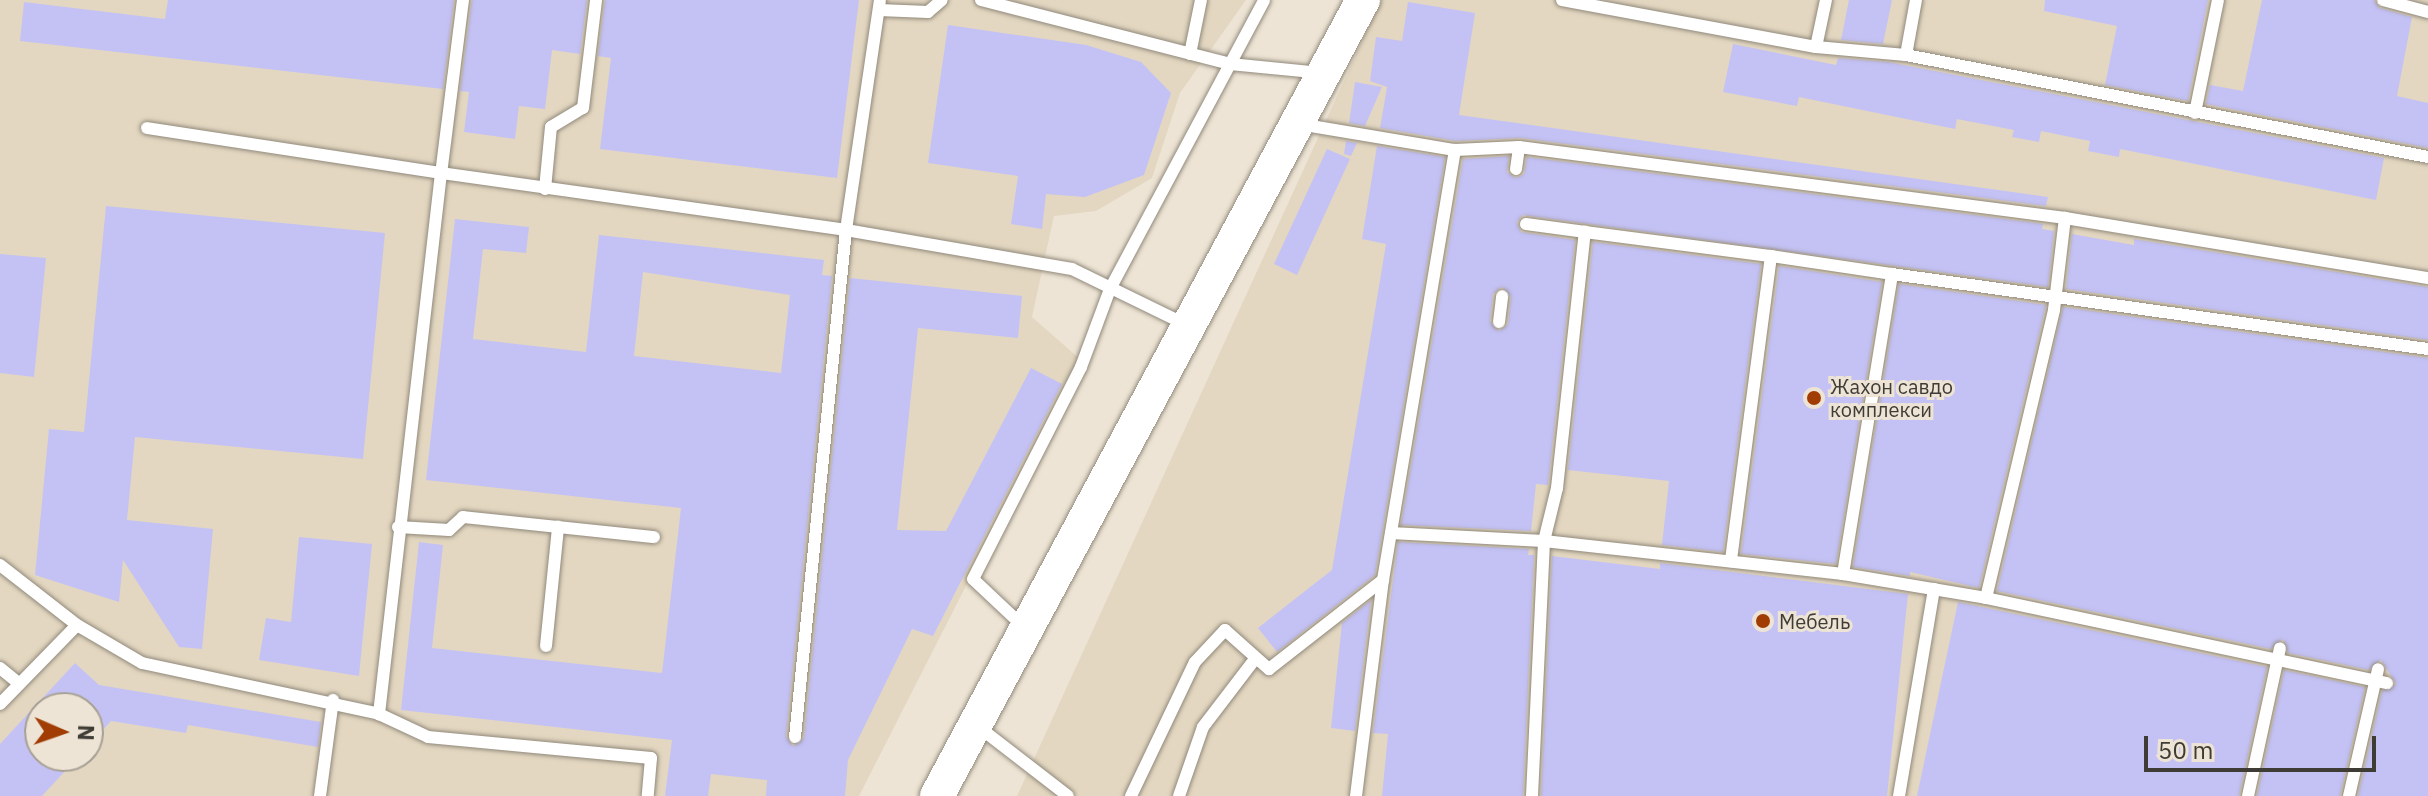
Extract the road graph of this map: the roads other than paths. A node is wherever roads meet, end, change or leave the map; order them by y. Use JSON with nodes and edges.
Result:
{"nodes":[{"id":1,"x":463,"y":0,"type":"edge"},
{"id":2,"x":596,"y":0,"type":"edge"},
{"id":3,"x":942,"y":0,"type":"edge"},
{"id":4,"x":981,"y":0,"type":"edge"},
{"id":5,"x":1201,"y":0,"type":"edge"},
{"id":6,"x":1264,"y":0,"type":"edge"},
{"id":7,"x":1363,"y":0,"type":"edge"},
{"id":8,"x":1562,"y":0,"type":"edge"},
{"id":9,"x":1826,"y":0,"type":"edge"},
{"id":10,"x":1916,"y":0,"type":"edge"},
{"id":11,"x":2218,"y":0,"type":"edge"},
{"id":12,"x":2383,"y":0,"type":"edge"},
{"id":13,"x":879,"y":5,"type":"edge"},
{"id":14,"x":2428,"y":12,"type":"edge"},
{"id":15,"x":1816,"y":47,"type":"junction"},
{"id":16,"x":1190,"y":54,"type":"junction"},
{"id":17,"x":1906,"y":55,"type":"junction"},
{"id":18,"x":1230,"y":64,"type":"junction"},
{"id":19,"x":1324,"y":73,"type":"junction"},
{"id":20,"x":2195,"y":113,"type":"junction"},
{"id":21,"x":1297,"y":124,"type":"junction"},
{"id":22,"x":147,"y":128,"type":"dead end"},
{"id":23,"x":1519,"y":147,"type":"junction"},
{"id":24,"x":1455,"y":150,"type":"junction"},
{"id":25,"x":2428,"y":157,"type":"edge"},
{"id":26,"x":1516,"y":169,"type":"dead end"},
{"id":27,"x":441,"y":173,"type":"junction"},
{"id":28,"x":545,"y":189,"type":"junction"},
{"id":29,"x":2065,"y":218,"type":"junction"},
{"id":30,"x":1526,"y":224,"type":"dead end"},
{"id":31,"x":846,"y":230,"type":"junction"},
{"id":32,"x":1585,"y":232,"type":"junction"},
{"id":33,"x":1771,"y":256,"type":"junction"},
{"id":34,"x":1892,"y":274,"type":"junction"},
{"id":35,"x":2428,"y":278,"type":"edge"},
{"id":36,"x":1110,"y":289,"type":"junction"},
{"id":37,"x":1502,"y":296,"type":"dead end"},
{"id":38,"x":2054,"y":299,"type":"junction"},
{"id":39,"x":1499,"y":322,"type":"dead end"},
{"id":40,"x":1188,"y":325,"type":"junction"},
{"id":41,"x":2428,"y":349,"type":"edge"},
{"id":42,"x":1477,"y":521,"type":"dead end"},
{"id":43,"x":398,"y":527,"type":"junction"},
{"id":44,"x":558,"y":527,"type":"junction"},
{"id":45,"x":1391,"y":533,"type":"junction"},
{"id":46,"x":654,"y":537,"type":"dead end"},
{"id":47,"x":1476,"y":537,"type":"junction"},
{"id":48,"x":1544,"y":541,"type":"junction"},
{"id":49,"x":1731,"y":561,"type":"junction"},
{"id":50,"x":0,"y":565,"type":"edge"},
{"id":51,"x":1843,"y":574,"type":"junction"},
{"id":52,"x":1383,"y":580,"type":"junction"},
{"id":53,"x":1934,"y":589,"type":"junction"},
{"id":54,"x":1986,"y":598,"type":"junction"},
{"id":55,"x":77,"y":625,"type":"junction"},
{"id":56,"x":1025,"y":628,"type":"junction"},
{"id":57,"x":546,"y":646,"type":"dead end"},
{"id":58,"x":2280,"y":648,"type":"dead end"},
{"id":59,"x":1255,"y":659,"type":"junction"},
{"id":60,"x":2277,"y":663,"type":"junction"},
{"id":61,"x":0,"y":668,"type":"edge"},
{"id":62,"x":17,"y":682,"type":"junction"},
{"id":63,"x":333,"y":700,"type":"junction"},
{"id":64,"x":0,"y":704,"type":"edge"},
{"id":65,"x":379,"y":714,"type":"junction"},
{"id":66,"x":974,"y":723,"type":"junction"},
{"id":67,"x":795,"y":737,"type":"dead end"},
{"id":68,"x":320,"y":796,"type":"edge"},
{"id":69,"x":648,"y":796,"type":"edge"},
{"id":70,"x":937,"y":796,"type":"edge"},
{"id":71,"x":1068,"y":796,"type":"edge"},
{"id":72,"x":1131,"y":796,"type":"edge"},
{"id":73,"x":1179,"y":796,"type":"edge"},
{"id":74,"x":1356,"y":796,"type":"edge"},
{"id":75,"x":1532,"y":796,"type":"edge"},
{"id":76,"x":1899,"y":796,"type":"edge"},
{"id":77,"x":2248,"y":796,"type":"edge"},
{"id":78,"x":2349,"y":796,"type":"edge"}],
"edges":[{"from":1,"to":27,"type":"lane"},
{"from":2,"to":28,"type":"lane"},
{"from":3,"to":13,"type":"lane"},
{"from":4,"to":16,"type":"lane"},
{"from":5,"to":16,"type":"lane"},
{"from":6,"to":18,"type":"lane"},
{"from":7,"to":19,"type":"main road"},
{"from":8,"to":15,"type":"lane"},
{"from":9,"to":15,"type":"lane"},
{"from":10,"to":17,"type":"lane"},
{"from":11,"to":20,"type":"lane"},
{"from":12,"to":14,"type":"lane"},
{"from":13,"to":31,"type":"lane"},
{"from":15,"to":17,"type":"lane"},
{"from":16,"to":18,"type":"lane"},
{"from":17,"to":20,"type":"lane"},
{"from":18,"to":19,"type":"lane"},
{"from":18,"to":36,"type":"lane"},
{"from":19,"to":21,"type":"main road"},
{"from":20,"to":25,"type":"lane"},
{"from":21,"to":24,"type":"lane"},
{"from":21,"to":40,"type":"main road"},
{"from":22,"to":27,"type":"lane"},
{"from":23,"to":24,"type":"lane"},
{"from":23,"to":26,"type":"lane"},
{"from":23,"to":29,"type":"lane"},
{"from":24,"to":45,"type":"lane"},
{"from":27,"to":28,"type":"lane"},
{"from":27,"to":43,"type":"lane"},
{"from":28,"to":31,"type":"lane"},
{"from":29,"to":35,"type":"lane"},
{"from":29,"to":38,"type":"lane"},
{"from":30,"to":32,"type":"lane"},
{"from":31,"to":36,"type":"lane"},
{"from":31,"to":67,"type":"lane"},
{"from":32,"to":33,"type":"lane"},
{"from":32,"to":48,"type":"lane"},
{"from":33,"to":34,"type":"lane"},
{"from":33,"to":49,"type":"lane"},
{"from":34,"to":38,"type":"lane"},
{"from":34,"to":51,"type":"lane"},
{"from":36,"to":40,"type":"lane"},
{"from":36,"to":56,"type":"lane"},
{"from":37,"to":39,"type":"lane"},
{"from":38,"to":41,"type":"lane"},
{"from":38,"to":54,"type":"lane"},
{"from":40,"to":56,"type":"main road"},
{"from":42,"to":47,"type":"lane"},
{"from":43,"to":44,"type":"lane"},
{"from":43,"to":65,"type":"lane"},
{"from":44,"to":46,"type":"lane"},
{"from":44,"to":57,"type":"lane"},
{"from":45,"to":47,"type":"lane"},
{"from":45,"to":52,"type":"lane"},
{"from":47,"to":48,"type":"lane"},
{"from":48,"to":49,"type":"lane"},
{"from":48,"to":75,"type":"lane"},
{"from":49,"to":51,"type":"lane"},
{"from":50,"to":55,"type":"lane"},
{"from":51,"to":53,"type":"lane"},
{"from":52,"to":59,"type":"lane"},
{"from":52,"to":74,"type":"lane"},
{"from":53,"to":54,"type":"lane"},
{"from":53,"to":76,"type":"lane"},
{"from":54,"to":60,"type":"lane"},
{"from":55,"to":62,"type":"lane"},
{"from":55,"to":63,"type":"lane"},
{"from":56,"to":66,"type":"main road"},
{"from":58,"to":60,"type":"lane"},
{"from":59,"to":72,"type":"lane"},
{"from":59,"to":73,"type":"lane"},
{"from":60,"to":77,"type":"lane"},
{"from":60,"to":78,"type":"lane"},
{"from":61,"to":62,"type":"lane"},
{"from":62,"to":64,"type":"lane"},
{"from":63,"to":65,"type":"lane"},
{"from":63,"to":68,"type":"lane"},
{"from":65,"to":69,"type":"lane"},
{"from":66,"to":70,"type":"main road"},
{"from":66,"to":71,"type":"lane"}]}
